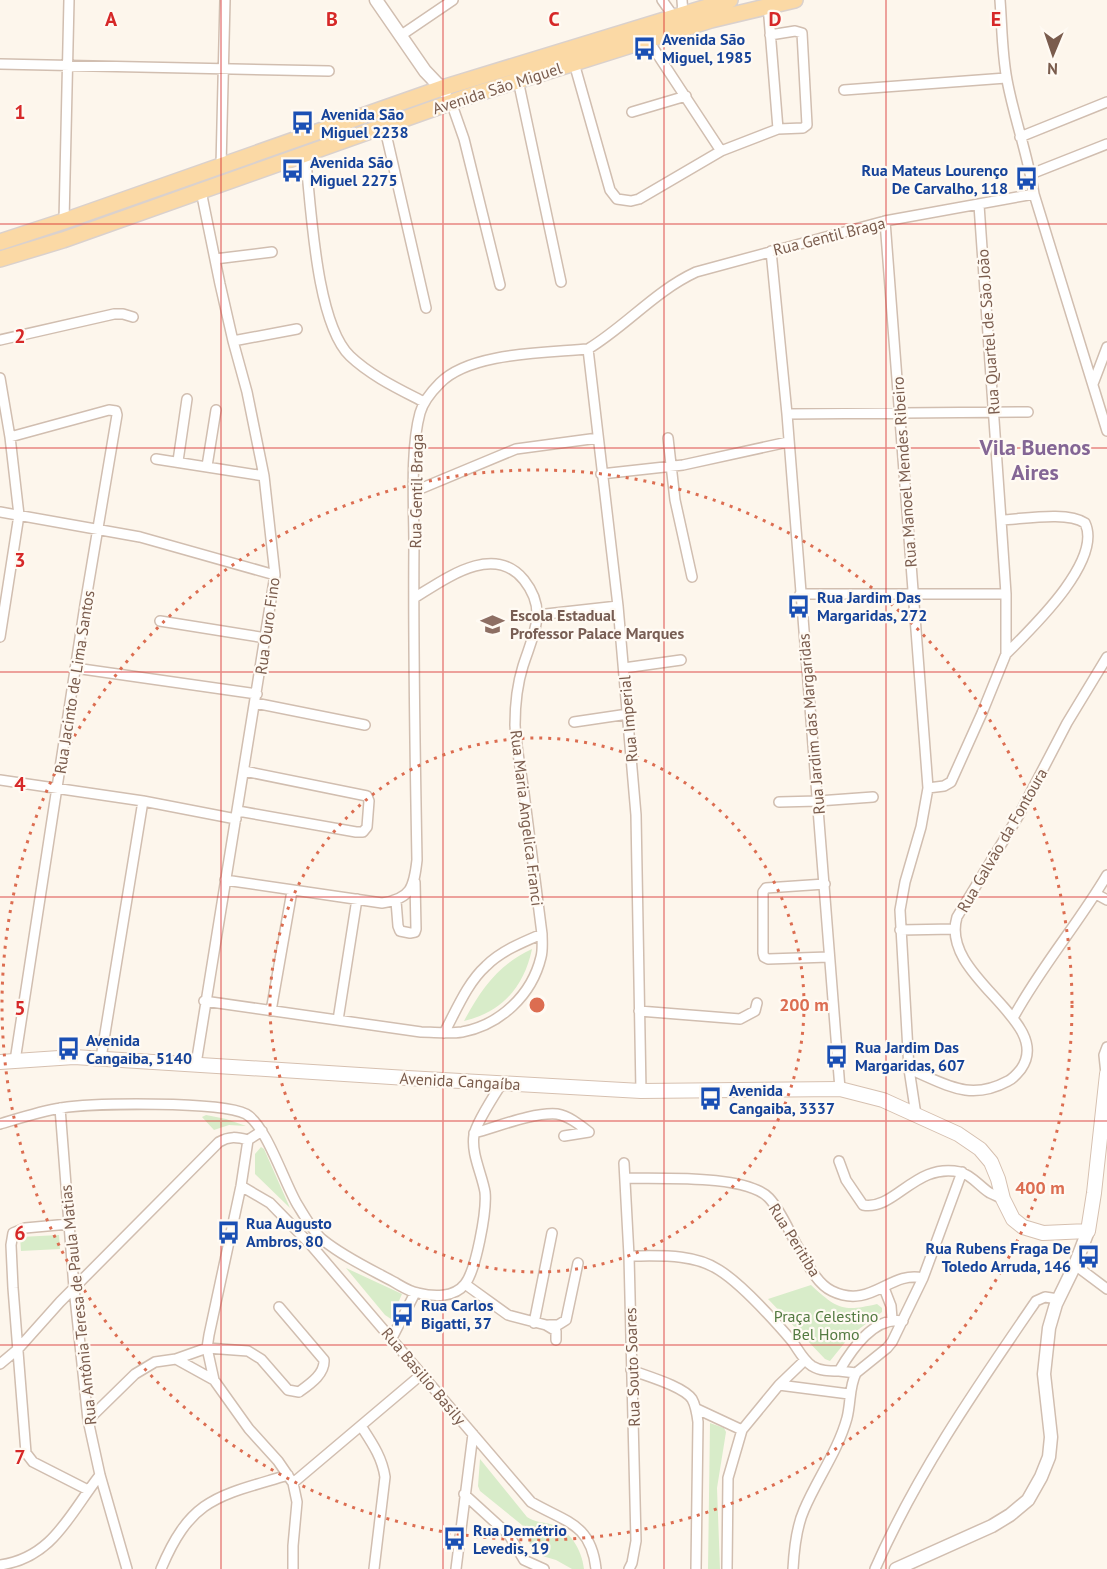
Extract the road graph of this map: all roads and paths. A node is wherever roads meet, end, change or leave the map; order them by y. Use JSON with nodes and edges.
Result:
{"nodes":[{"id":1,"x":69,"y":0,"type":"edge"},
{"id":2,"x":225,"y":0,"type":"edge"},
{"id":3,"x":376,"y":0,"type":"edge"},
{"id":4,"x":453,"y":0,"type":"edge"},
{"id":5,"x":662,"y":0,"type":"edge"},
{"id":6,"x":730,"y":0,"type":"edge"},
{"id":7,"x":795,"y":0,"type":"edge"},
{"id":8,"x":1000,"y":0,"type":"edge"},
{"id":9,"x":768,"y":5,"type":"junction"},
{"id":10,"x":680,"y":10,"type":"edge"},
{"id":11,"x":770,"y":35,"type":"junction"},
{"id":12,"x":400,"y":36,"type":"junction"},
{"id":13,"x":648,"y":40,"type":"junction"},
{"id":14,"x":574,"y":63,"type":"junction"},
{"id":15,"x":0,"y":64,"type":"edge"},
{"id":16,"x":67,"y":65,"type":"junction"},
{"id":17,"x":224,"y":69,"type":"junction"},
{"id":18,"x":329,"y":71,"type":"dead end"},
{"id":19,"x":1006,"y":78,"type":"junction"},
{"id":20,"x":518,"y":80,"type":"junction"},
{"id":21,"x":442,"y":88,"type":"junction"},
{"id":22,"x":844,"y":90,"type":"dead end"},
{"id":23,"x":686,"y":96,"type":"junction"},
{"id":24,"x":451,"y":102,"type":"junction"},
{"id":25,"x":1107,"y":102,"type":"edge"},
{"id":26,"x":632,"y":112,"type":"dead end"},
{"id":27,"x":384,"y":125,"type":"junction"},
{"id":28,"x":778,"y":129,"type":"junction"},
{"id":29,"x":1020,"y":138,"type":"junction"},
{"id":30,"x":1107,"y":144,"type":"edge"},
{"id":31,"x":721,"y":152,"type":"junction"},
{"id":32,"x":305,"y":153,"type":"junction"},
{"id":33,"x":221,"y":166,"type":"junction"},
{"id":34,"x":1031,"y":174,"type":"junction"},
{"id":35,"x":201,"y":191,"type":"junction"},
{"id":36,"x":1034,"y":194,"type":"junction"},
{"id":37,"x":979,"y":205,"type":"junction"},
{"id":38,"x":63,"y":221,"type":"junction"},
{"id":39,"x":885,"y":221,"type":"junction"},
{"id":40,"x":0,"y":242,"type":"edge"},
{"id":41,"x":771,"y":251,"type":"junction"},
{"id":42,"x":272,"y":252,"type":"dead end"},
{"id":43,"x":0,"y":259,"type":"edge"},
{"id":44,"x":215,"y":259,"type":"junction"},
{"id":45,"x":561,"y":282,"type":"dead end"},
{"id":46,"x":500,"y":285,"type":"dead end"},
{"id":47,"x":426,"y":308,"type":"dead end"},
{"id":48,"x":133,"y":318,"type":"dead end"},
{"id":49,"x":297,"y":329,"type":"dead end"},
{"id":50,"x":0,"y":339,"type":"edge"},
{"id":51,"x":233,"y":341,"type":"junction"},
{"id":52,"x":1107,"y":347,"type":"edge"},
{"id":53,"x":588,"y":349,"type":"junction"},
{"id":54,"x":1,"y":382,"type":"edge"},
{"id":55,"x":1093,"y":384,"type":"junction"},
{"id":56,"x":187,"y":399,"type":"dead end"},
{"id":57,"x":424,"y":402,"type":"junction"},
{"id":58,"x":216,"y":410,"type":"dead end"},
{"id":59,"x":993,"y":412,"type":"junction"},
{"id":60,"x":1028,"y":412,"type":"dead end"},
{"id":61,"x":899,"y":413,"type":"junction"},
{"id":62,"x":787,"y":414,"type":"junction"},
{"id":63,"x":1107,"y":431,"type":"edge"},
{"id":64,"x":10,"y":437,"type":"junction"},
{"id":65,"x":598,"y":438,"type":"junction"},
{"id":66,"x":668,"y":438,"type":"dead end"},
{"id":67,"x":788,"y":442,"type":"junction"},
{"id":68,"x":156,"y":459,"type":"dead end"},
{"id":69,"x":178,"y":461,"type":"junction"},
{"id":70,"x":207,"y":466,"type":"junction"},
{"id":71,"x":671,"y":467,"type":"junction"},
{"id":72,"x":602,"y":474,"type":"junction"},
{"id":73,"x":264,"y":476,"type":"junction"},
{"id":74,"x":414,"y":491,"type":"junction"},
{"id":75,"x":0,"y":512,"type":"edge"},
{"id":76,"x":19,"y":515,"type":"junction"},
{"id":77,"x":1001,"y":520,"type":"junction"},
{"id":78,"x":99,"y":528,"type":"junction"},
{"id":79,"x":275,"y":575,"type":"junction"},
{"id":80,"x":692,"y":578,"type":"dead end"},
{"id":81,"x":800,"y":594,"type":"junction"},
{"id":82,"x":914,"y":594,"type":"junction"},
{"id":83,"x":1006,"y":594,"type":"junction"},
{"id":84,"x":414,"y":598,"type":"junction"},
{"id":85,"x":618,"y":606,"type":"junction"},
{"id":86,"x":537,"y":615,"type":"junction"},
{"id":87,"x":160,"y":621,"type":"dead end"},
{"id":88,"x":0,"y":637,"type":"edge"},
{"id":89,"x":266,"y":638,"type":"junction"},
{"id":90,"x":1006,"y":654,"type":"junction"},
{"id":91,"x":1107,"y":657,"type":"edge"},
{"id":92,"x":681,"y":660,"type":"dead end"},
{"id":93,"x":75,"y":668,"type":"junction"},
{"id":94,"x":624,"y":668,"type":"junction"},
{"id":95,"x":256,"y":698,"type":"junction"},
{"id":96,"x":628,"y":714,"type":"junction"},
{"id":97,"x":574,"y":722,"type":"dead end"},
{"id":98,"x":365,"y":726,"type":"dead end"},
{"id":99,"x":244,"y":771,"type":"junction"},
{"id":100,"x":0,"y":780,"type":"edge"},
{"id":101,"x":928,"y":788,"type":"junction"},
{"id":102,"x":58,"y":789,"type":"junction"},
{"id":103,"x":873,"y":797,"type":"dead end"},
{"id":104,"x":143,"y":801,"type":"junction"},
{"id":105,"x":818,"y":801,"type":"junction"},
{"id":106,"x":779,"y":802,"type":"dead end"},
{"id":107,"x":237,"y":815,"type":"junction"},
{"id":108,"x":1107,"y":875,"type":"edge"},
{"id":109,"x":225,"y":880,"type":"junction"},
{"id":110,"x":415,"y":881,"type":"junction"},
{"id":111,"x":825,"y":885,"type":"junction"},
{"id":112,"x":292,"y":891,"type":"junction"},
{"id":113,"x":1096,"y":894,"type":"junction"},
{"id":114,"x":357,"y":899,"type":"junction"},
{"id":115,"x":1107,"y":900,"type":"edge"},
{"id":116,"x":396,"y":901,"type":"junction"},
{"id":117,"x":954,"y":929,"type":"junction"},
{"id":118,"x":900,"y":930,"type":"junction"},
{"id":119,"x":542,"y":934,"type":"junction"},
{"id":120,"x":830,"y":957,"type":"junction"},
{"id":121,"x":204,"y":1001,"type":"junction"},
{"id":122,"x":757,"y":1004,"type":"dead end"},
{"id":123,"x":272,"y":1011,"type":"junction"},
{"id":124,"x":639,"y":1011,"type":"junction"},
{"id":125,"x":1013,"y":1018,"type":"junction"},
{"id":126,"x":338,"y":1020,"type":"junction"},
{"id":127,"x":444,"y":1033,"type":"junction"},
{"id":128,"x":1107,"y":1047,"type":"edge"},
{"id":129,"x":100,"y":1059,"type":"junction"},
{"id":130,"x":15,"y":1061,"type":"junction"},
{"id":131,"x":0,"y":1062,"type":"edge"},
{"id":132,"x":196,"y":1064,"type":"junction"},
{"id":133,"x":909,"y":1069,"type":"junction"},
{"id":134,"x":1107,"y":1074,"type":"edge"},
{"id":135,"x":502,"y":1083,"type":"junction"},
{"id":136,"x":840,"y":1089,"type":"junction"},
{"id":137,"x":641,"y":1090,"type":"junction"},
{"id":138,"x":60,"y":1108,"type":"junction"},
{"id":139,"x":915,"y":1115,"type":"junction"},
{"id":140,"x":0,"y":1124,"type":"edge"},
{"id":141,"x":262,"y":1131,"type":"junction"},
{"id":142,"x":474,"y":1133,"type":"junction"},
{"id":143,"x":564,"y":1136,"type":"dead end"},
{"id":144,"x":248,"y":1140,"type":"junction"},
{"id":145,"x":839,"y":1161,"type":"dead end"},
{"id":146,"x":624,"y":1163,"type":"dead end"},
{"id":147,"x":962,"y":1172,"type":"junction"},
{"id":148,"x":626,"y":1178,"type":"junction"},
{"id":149,"x":242,"y":1186,"type":"junction"},
{"id":150,"x":1003,"y":1199,"type":"junction"},
{"id":151,"x":69,"y":1224,"type":"junction"},
{"id":152,"x":1088,"y":1231,"type":"junction"},
{"id":153,"x":552,"y":1233,"type":"dead end"},
{"id":154,"x":321,"y":1239,"type":"junction"},
{"id":155,"x":311,"y":1245,"type":"junction"},
{"id":156,"x":629,"y":1256,"type":"junction"},
{"id":157,"x":578,"y":1263,"type":"dead end"},
{"id":158,"x":1075,"y":1265,"type":"junction"},
{"id":159,"x":923,"y":1278,"type":"junction"},
{"id":160,"x":465,"y":1284,"type":"junction"},
{"id":161,"x":74,"y":1288,"type":"junction"},
{"id":162,"x":884,"y":1288,"type":"junction"},
{"id":163,"x":1107,"y":1289,"type":"edge"},
{"id":164,"x":416,"y":1293,"type":"junction"},
{"id":165,"x":1058,"y":1299,"type":"junction"},
{"id":166,"x":279,"y":1307,"type":"dead end"},
{"id":167,"x":892,"y":1319,"type":"junction"},
{"id":168,"x":903,"y":1321,"type":"junction"},
{"id":169,"x":534,"y":1323,"type":"junction"},
{"id":170,"x":546,"y":1325,"type":"junction"},
{"id":171,"x":392,"y":1338,"type":"junction"},
{"id":172,"x":556,"y":1340,"type":"dead end"},
{"id":173,"x":207,"y":1348,"type":"junction"},
{"id":174,"x":18,"y":1349,"type":"junction"},
{"id":175,"x":176,"y":1359,"type":"junction"},
{"id":176,"x":805,"y":1360,"type":"junction"},
{"id":177,"x":0,"y":1364,"type":"edge"},
{"id":178,"x":631,"y":1370,"type":"junction"},
{"id":179,"x":839,"y":1371,"type":"junction"},
{"id":180,"x":856,"y":1372,"type":"junction"},
{"id":181,"x":422,"y":1374,"type":"junction"},
{"id":182,"x":214,"y":1380,"type":"junction"},
{"id":183,"x":779,"y":1385,"type":"junction"},
{"id":184,"x":849,"y":1394,"type":"junction"},
{"id":185,"x":697,"y":1409,"type":"junction"},
{"id":186,"x":88,"y":1420,"type":"junction"},
{"id":187,"x":361,"y":1426,"type":"junction"},
{"id":188,"x":742,"y":1430,"type":"junction"},
{"id":189,"x":473,"y":1434,"type":"junction"},
{"id":190,"x":100,"y":1475,"type":"junction"},
{"id":191,"x":291,"y":1479,"type":"junction"},
{"id":192,"x":88,"y":1490,"type":"junction"},
{"id":193,"x":464,"y":1494,"type":"junction"},
{"id":194,"x":0,"y":1565,"type":"edge"},
{"id":195,"x":127,"y":1569,"type":"edge"},
{"id":196,"x":161,"y":1569,"type":"edge"},
{"id":197,"x":292,"y":1569,"type":"edge"},
{"id":198,"x":374,"y":1569,"type":"edge"},
{"id":199,"x":456,"y":1569,"type":"edge"},
{"id":200,"x":543,"y":1569,"type":"edge"},
{"id":201,"x":596,"y":1569,"type":"edge"},
{"id":202,"x":629,"y":1569,"type":"edge"},
{"id":203,"x":696,"y":1569,"type":"edge"},
{"id":204,"x":727,"y":1569,"type":"edge"},
{"id":205,"x":793,"y":1569,"type":"edge"},
{"id":206,"x":875,"y":1569,"type":"edge"},
{"id":207,"x":896,"y":1569,"type":"edge"}],
"edges":[{"from":1,"to":16,"type":"street"},
{"from":2,"to":17,"type":"street"},
{"from":3,"to":12,"type":"street"},
{"from":4,"to":12,"type":"street"},
{"from":5,"to":10,"type":"street"},
{"from":6,"to":10,"type":"main road","name":"Avenida São Miguel"},
{"from":7,"to":9,"type":"main road","name":"Avenida São Miguel"},
{"from":8,"to":19,"type":"street"},
{"from":9,"to":11,"type":"street"},
{"from":9,"to":13,"type":"main road","name":"Avenida São Miguel"},
{"from":10,"to":21,"type":"main road","name":"Avenida São Miguel"},
{"from":11,"to":28,"type":"street"},
{"from":11,"to":28,"type":"street"},
{"from":12,"to":21,"type":"street"},
{"from":13,"to":14,"type":"main road","name":"Avenida São Miguel"},
{"from":13,"to":23,"type":"street"},
{"from":14,"to":20,"type":"main road","name":"Avenida São Miguel"},
{"from":14,"to":31,"type":"street"},
{"from":15,"to":16,"type":"street"},
{"from":16,"to":17,"type":"street"},
{"from":16,"to":38,"type":"street"},
{"from":17,"to":18,"type":"street"},
{"from":17,"to":33,"type":"street"},
{"from":19,"to":22,"type":"street"},
{"from":19,"to":29,"type":"street"},
{"from":20,"to":24,"type":"main road","name":"Avenida São Miguel"},
{"from":20,"to":45,"type":"street"},
{"from":21,"to":24,"type":"street"},
{"from":21,"to":33,"type":"main road","name":"Avenida São Miguel"},
{"from":23,"to":26,"type":"street"},
{"from":23,"to":31,"type":"street"},
{"from":24,"to":27,"type":"main road","name":"Avenida São Miguel"},
{"from":24,"to":46,"type":"street"},
{"from":25,"to":29,"type":"street"},
{"from":27,"to":32,"type":"main road","name":"Avenida São Miguel"},
{"from":27,"to":47,"type":"street"},
{"from":28,"to":31,"type":"street"},
{"from":29,"to":34,"type":"street"},
{"from":30,"to":34,"type":"street"},
{"from":32,"to":35,"type":"main road","name":"Avenida São Miguel"},
{"from":32,"to":57,"type":"street"},
{"from":33,"to":38,"type":"main road","name":"Avenida São Miguel"},
{"from":34,"to":36,"type":"street"},
{"from":35,"to":43,"type":"main road","name":"Avenida São Miguel"},
{"from":35,"to":44,"type":"street","name":"Rua Ouro Fino"},
{"from":36,"to":37,"type":"street","name":"Rua Gentil Braga"},
{"from":36,"to":55,"type":"street"},
{"from":37,"to":39,"type":"street","name":"Rua Gentil Braga"},
{"from":37,"to":59,"type":"street","name":"Rua Quartel de São João"},
{"from":38,"to":40,"type":"main road","name":"Avenida São Miguel"},
{"from":39,"to":41,"type":"street","name":"Rua Gentil Braga"},
{"from":39,"to":61,"type":"street","name":"Rua Manoel Mendes Ribeiro"},
{"from":41,"to":53,"type":"street","name":"Rua Gentil Braga"},
{"from":41,"to":62,"type":"street","name":"Rua Jardim das Margaridas"},
{"from":42,"to":44,"type":"street"},
{"from":44,"to":51,"type":"street","name":"Rua Ouro Fino"},
{"from":48,"to":50,"type":"street"},
{"from":49,"to":51,"type":"street"},
{"from":51,"to":73,"type":"street","name":"Rua Ouro Fino"},
{"from":52,"to":55,"type":"street"},
{"from":53,"to":57,"type":"street","name":"Rua Gentil Braga"},
{"from":53,"to":65,"type":"street","name":"Rua Imperial"},
{"from":54,"to":64,"type":"street"},
{"from":55,"to":63,"type":"street"},
{"from":56,"to":69,"type":"street"},
{"from":57,"to":74,"type":"street","name":"Rua Gentil Braga"},
{"from":58,"to":70,"type":"street"},
{"from":59,"to":60,"type":"street"},
{"from":59,"to":61,"type":"street"},
{"from":59,"to":77,"type":"street","name":"Rua Quartel de São João"},
{"from":61,"to":62,"type":"street"},
{"from":61,"to":82,"type":"street","name":"Rua Manoel Mendes Ribeiro"},
{"from":62,"to":67,"type":"street","name":"Rua Jardim das Margaridas"},
{"from":64,"to":76,"type":"street"},
{"from":64,"to":78,"type":"street","name":"Rua Jacinto de Lima Santos"},
{"from":65,"to":72,"type":"street","name":"Rua Imperial"},
{"from":65,"to":74,"type":"street"},
{"from":66,"to":71,"type":"street"},
{"from":67,"to":71,"type":"street"},
{"from":67,"to":81,"type":"street","name":"Rua Jardim das Margaridas"},
{"from":68,"to":69,"type":"street"},
{"from":69,"to":70,"type":"street"},
{"from":70,"to":73,"type":"street"},
{"from":71,"to":72,"type":"street"},
{"from":71,"to":80,"type":"street"},
{"from":72,"to":85,"type":"street","name":"Rua Imperial"},
{"from":73,"to":79,"type":"street","name":"Rua Ouro Fino"},
{"from":74,"to":84,"type":"street","name":"Rua Gentil Braga"},
{"from":75,"to":76,"type":"street"},
{"from":76,"to":78,"type":"street"},
{"from":76,"to":88,"type":"street"},
{"from":77,"to":83,"type":"street","name":"Rua Quartel de São João"},
{"from":77,"to":90,"type":"street"},
{"from":78,"to":79,"type":"street"},
{"from":78,"to":93,"type":"street","name":"Rua Jacinto de Lima Santos"},
{"from":79,"to":89,"type":"street","name":"Rua Ouro Fino"},
{"from":81,"to":82,"type":"street"},
{"from":81,"to":105,"type":"street","name":"Rua Jardim das Margaridas"},
{"from":82,"to":83,"type":"street"},
{"from":82,"to":101,"type":"street","name":"Rua Manoel Mendes Ribeiro"},
{"from":83,"to":90,"type":"street","name":"Rua Quartel de São João"},
{"from":84,"to":86,"type":"street","name":"Rua Maria Angelica Franci"},
{"from":84,"to":110,"type":"street","name":"Rua Gentil Braga"},
{"from":85,"to":86,"type":"street"},
{"from":85,"to":94,"type":"street","name":"Rua Imperial"},
{"from":86,"to":119,"type":"street","name":"Rua Maria Angelica Franci"},
{"from":87,"to":89,"type":"street"},
{"from":89,"to":95,"type":"street","name":"Rua Ouro Fino"},
{"from":90,"to":101,"type":"street","name":"Rua Quartel de São João"},
{"from":91,"to":117,"type":"street","name":"Rua Galvão da Fontoura"},
{"from":92,"to":94,"type":"street"},
{"from":93,"to":95,"type":"street"},
{"from":93,"to":102,"type":"street","name":"Rua Jacinto de Lima Santos"},
{"from":94,"to":96,"type":"street","name":"Rua Imperial"},
{"from":95,"to":98,"type":"street"},
{"from":95,"to":99,"type":"street","name":"Rua Ouro Fino"},
{"from":96,"to":97,"type":"street"},
{"from":96,"to":124,"type":"street","name":"Rua Imperial"},
{"from":99,"to":107,"type":"street","name":"Rua Ouro Fino"},
{"from":99,"to":107,"type":"street"},
{"from":100,"to":102,"type":"street"},
{"from":101,"to":118,"type":"street","name":"Rua Manoel Mendes Ribeiro"},
{"from":102,"to":104,"type":"street"},
{"from":102,"to":130,"type":"street","name":"Rua Jacinto de Lima Santos"},
{"from":103,"to":105,"type":"street"},
{"from":104,"to":107,"type":"street"},
{"from":104,"to":129,"type":"street"},
{"from":105,"to":106,"type":"street"},
{"from":105,"to":111,"type":"street","name":"Rua Jardim das Margaridas"},
{"from":107,"to":109,"type":"street","name":"Rua Ouro Fino"},
{"from":108,"to":113,"type":"street"},
{"from":109,"to":112,"type":"street"},
{"from":109,"to":121,"type":"street","name":"Rua Ouro Fino"},
{"from":110,"to":116,"type":"street"},
{"from":110,"to":116,"type":"street","name":"Rua Gentil Braga"},
{"from":111,"to":120,"type":"street","name":"Rua Jardim das Margaridas"},
{"from":111,"to":120,"type":"street"},
{"from":112,"to":114,"type":"street"},
{"from":112,"to":123,"type":"street"},
{"from":113,"to":115,"type":"street"},
{"from":113,"to":125,"type":"street"},
{"from":114,"to":116,"type":"street"},
{"from":114,"to":126,"type":"street"},
{"from":117,"to":118,"type":"street"},
{"from":117,"to":125,"type":"street","name":"Rua Galvão da Fontoura"},
{"from":118,"to":133,"type":"street","name":"Rua Manoel Mendes Ribeiro"},
{"from":119,"to":127,"type":"street"},
{"from":119,"to":127,"type":"street","name":"Rua Maria Angelica Franci"},
{"from":120,"to":136,"type":"street","name":"Rua Jardim das Margaridas"},
{"from":121,"to":123,"type":"street"},
{"from":121,"to":132,"type":"street","name":"Rua Ouro Fino"},
{"from":122,"to":124,"type":"street"},
{"from":123,"to":126,"type":"street"},
{"from":124,"to":137,"type":"street","name":"Rua Imperial"},
{"from":125,"to":133,"type":"street","name":"Rua Galvão da Fontoura"},
{"from":126,"to":127,"type":"street"},
{"from":128,"to":134,"type":"street"},
{"from":129,"to":130,"type":"main road","name":"Avenida Cangaíba"},
{"from":129,"to":132,"type":"main road","name":"Avenida Cangaíba"},
{"from":130,"to":131,"type":"main road","name":"Avenida Cangaíba"},
{"from":132,"to":135,"type":"main road","name":"Avenida Cangaíba"},
{"from":133,"to":139,"type":"street","name":"Rua Manoel Mendes Ribeiro"},
{"from":134,"to":152,"type":"main road"},
{"from":135,"to":137,"type":"main road","name":"Avenida Cangaíba"},
{"from":135,"to":142,"type":"street"},
{"from":136,"to":137,"type":"main road","name":"Avenida Cangaíba"},
{"from":136,"to":139,"type":"main road","name":"Avenida Cangaíba"},
{"from":138,"to":140,"type":"street"},
{"from":138,"to":141,"type":"street"},
{"from":138,"to":151,"type":"street","name":"Rua Antônia Teresa de Paula Matias"},
{"from":139,"to":150,"type":"main road","name":"Avenida Cangaíba"},
{"from":141,"to":144,"type":"street"},
{"from":141,"to":154,"type":"street"},
{"from":142,"to":143,"type":"street"},
{"from":142,"to":160,"type":"street"},
{"from":144,"to":149,"type":"street"},
{"from":144,"to":161,"type":"street"},
{"from":145,"to":147,"type":"street"},
{"from":146,"to":148,"type":"street","name":"Rua Souto Soares"},
{"from":147,"to":150,"type":"street"},
{"from":147,"to":159,"type":"street"},
{"from":148,"to":156,"type":"street","name":"Rua Souto Soares"},
{"from":148,"to":162,"type":"street","name":"Rua Peritiba"},
{"from":149,"to":155,"type":"street","name":"Rua Basilio Basily"},
{"from":149,"to":173,"type":"street"},
{"from":150,"to":152,"type":"main road","name":"Avenida Cangaíba"},
{"from":151,"to":161,"type":"street","name":"Rua Antônia Teresa de Paula Matias"},
{"from":151,"to":174,"type":"street"},
{"from":152,"to":158,"type":"street"},
{"from":153,"to":169,"type":"street"},
{"from":154,"to":155,"type":"street"},
{"from":154,"to":164,"type":"street"},
{"from":155,"to":171,"type":"street","name":"Rua Basilio Basily"},
{"from":156,"to":176,"type":"street"},
{"from":156,"to":178,"type":"street","name":"Rua Souto Soares"},
{"from":157,"to":170,"type":"street"},
{"from":158,"to":163,"type":"street"},
{"from":158,"to":165,"type":"street"},
{"from":159,"to":162,"type":"street","name":"Rua Peritiba"},
{"from":159,"to":168,"type":"street"},
{"from":160,"to":164,"type":"street"},
{"from":160,"to":169,"type":"street"},
{"from":161,"to":174,"type":"street"},
{"from":161,"to":186,"type":"street","name":"Rua Antônia Teresa de Paula Matias"},
{"from":162,"to":167,"type":"street"},
{"from":164,"to":171,"type":"street"},
{"from":165,"to":206,"type":"street"},
{"from":165,"to":207,"type":"street"},
{"from":166,"to":173,"type":"street"},
{"from":167,"to":168,"type":"street"},
{"from":167,"to":179,"type":"street"},
{"from":168,"to":180,"type":"street"},
{"from":169,"to":170,"type":"street"},
{"from":170,"to":172,"type":"street"},
{"from":171,"to":181,"type":"street","name":"Rua Basilio Basily"},
{"from":173,"to":175,"type":"street"},
{"from":173,"to":182,"type":"street"},
{"from":174,"to":177,"type":"street"},
{"from":174,"to":192,"type":"street"},
{"from":175,"to":182,"type":"street"},
{"from":175,"to":186,"type":"street"},
{"from":176,"to":179,"type":"street"},
{"from":176,"to":183,"type":"street"},
{"from":178,"to":185,"type":"street"},
{"from":178,"to":202,"type":"street","name":"Rua Souto Soares"},
{"from":179,"to":180,"type":"street"},
{"from":180,"to":184,"type":"street"},
{"from":181,"to":187,"type":"street"},
{"from":181,"to":189,"type":"street","name":"Rua Basilio Basily"},
{"from":182,"to":191,"type":"street"},
{"from":183,"to":184,"type":"street"},
{"from":183,"to":188,"type":"street"},
{"from":184,"to":205,"type":"street"},
{"from":185,"to":188,"type":"street"},
{"from":185,"to":203,"type":"street"},
{"from":186,"to":190,"type":"street","name":"Rua Antônia Teresa de Paula Matias"},
{"from":187,"to":191,"type":"street"},
{"from":187,"to":198,"type":"street"},
{"from":188,"to":204,"type":"street"},
{"from":189,"to":193,"type":"street"},
{"from":189,"to":201,"type":"street","name":"Rua Basilio Basily"},
{"from":190,"to":192,"type":"street"},
{"from":190,"to":195,"type":"street","name":"Rua Antônia Teresa de Paula Matias"},
{"from":191,"to":196,"type":"street"},
{"from":191,"to":197,"type":"street"},
{"from":192,"to":194,"type":"street"},
{"from":193,"to":199,"type":"street"},
{"from":193,"to":200,"type":"street"}]}
